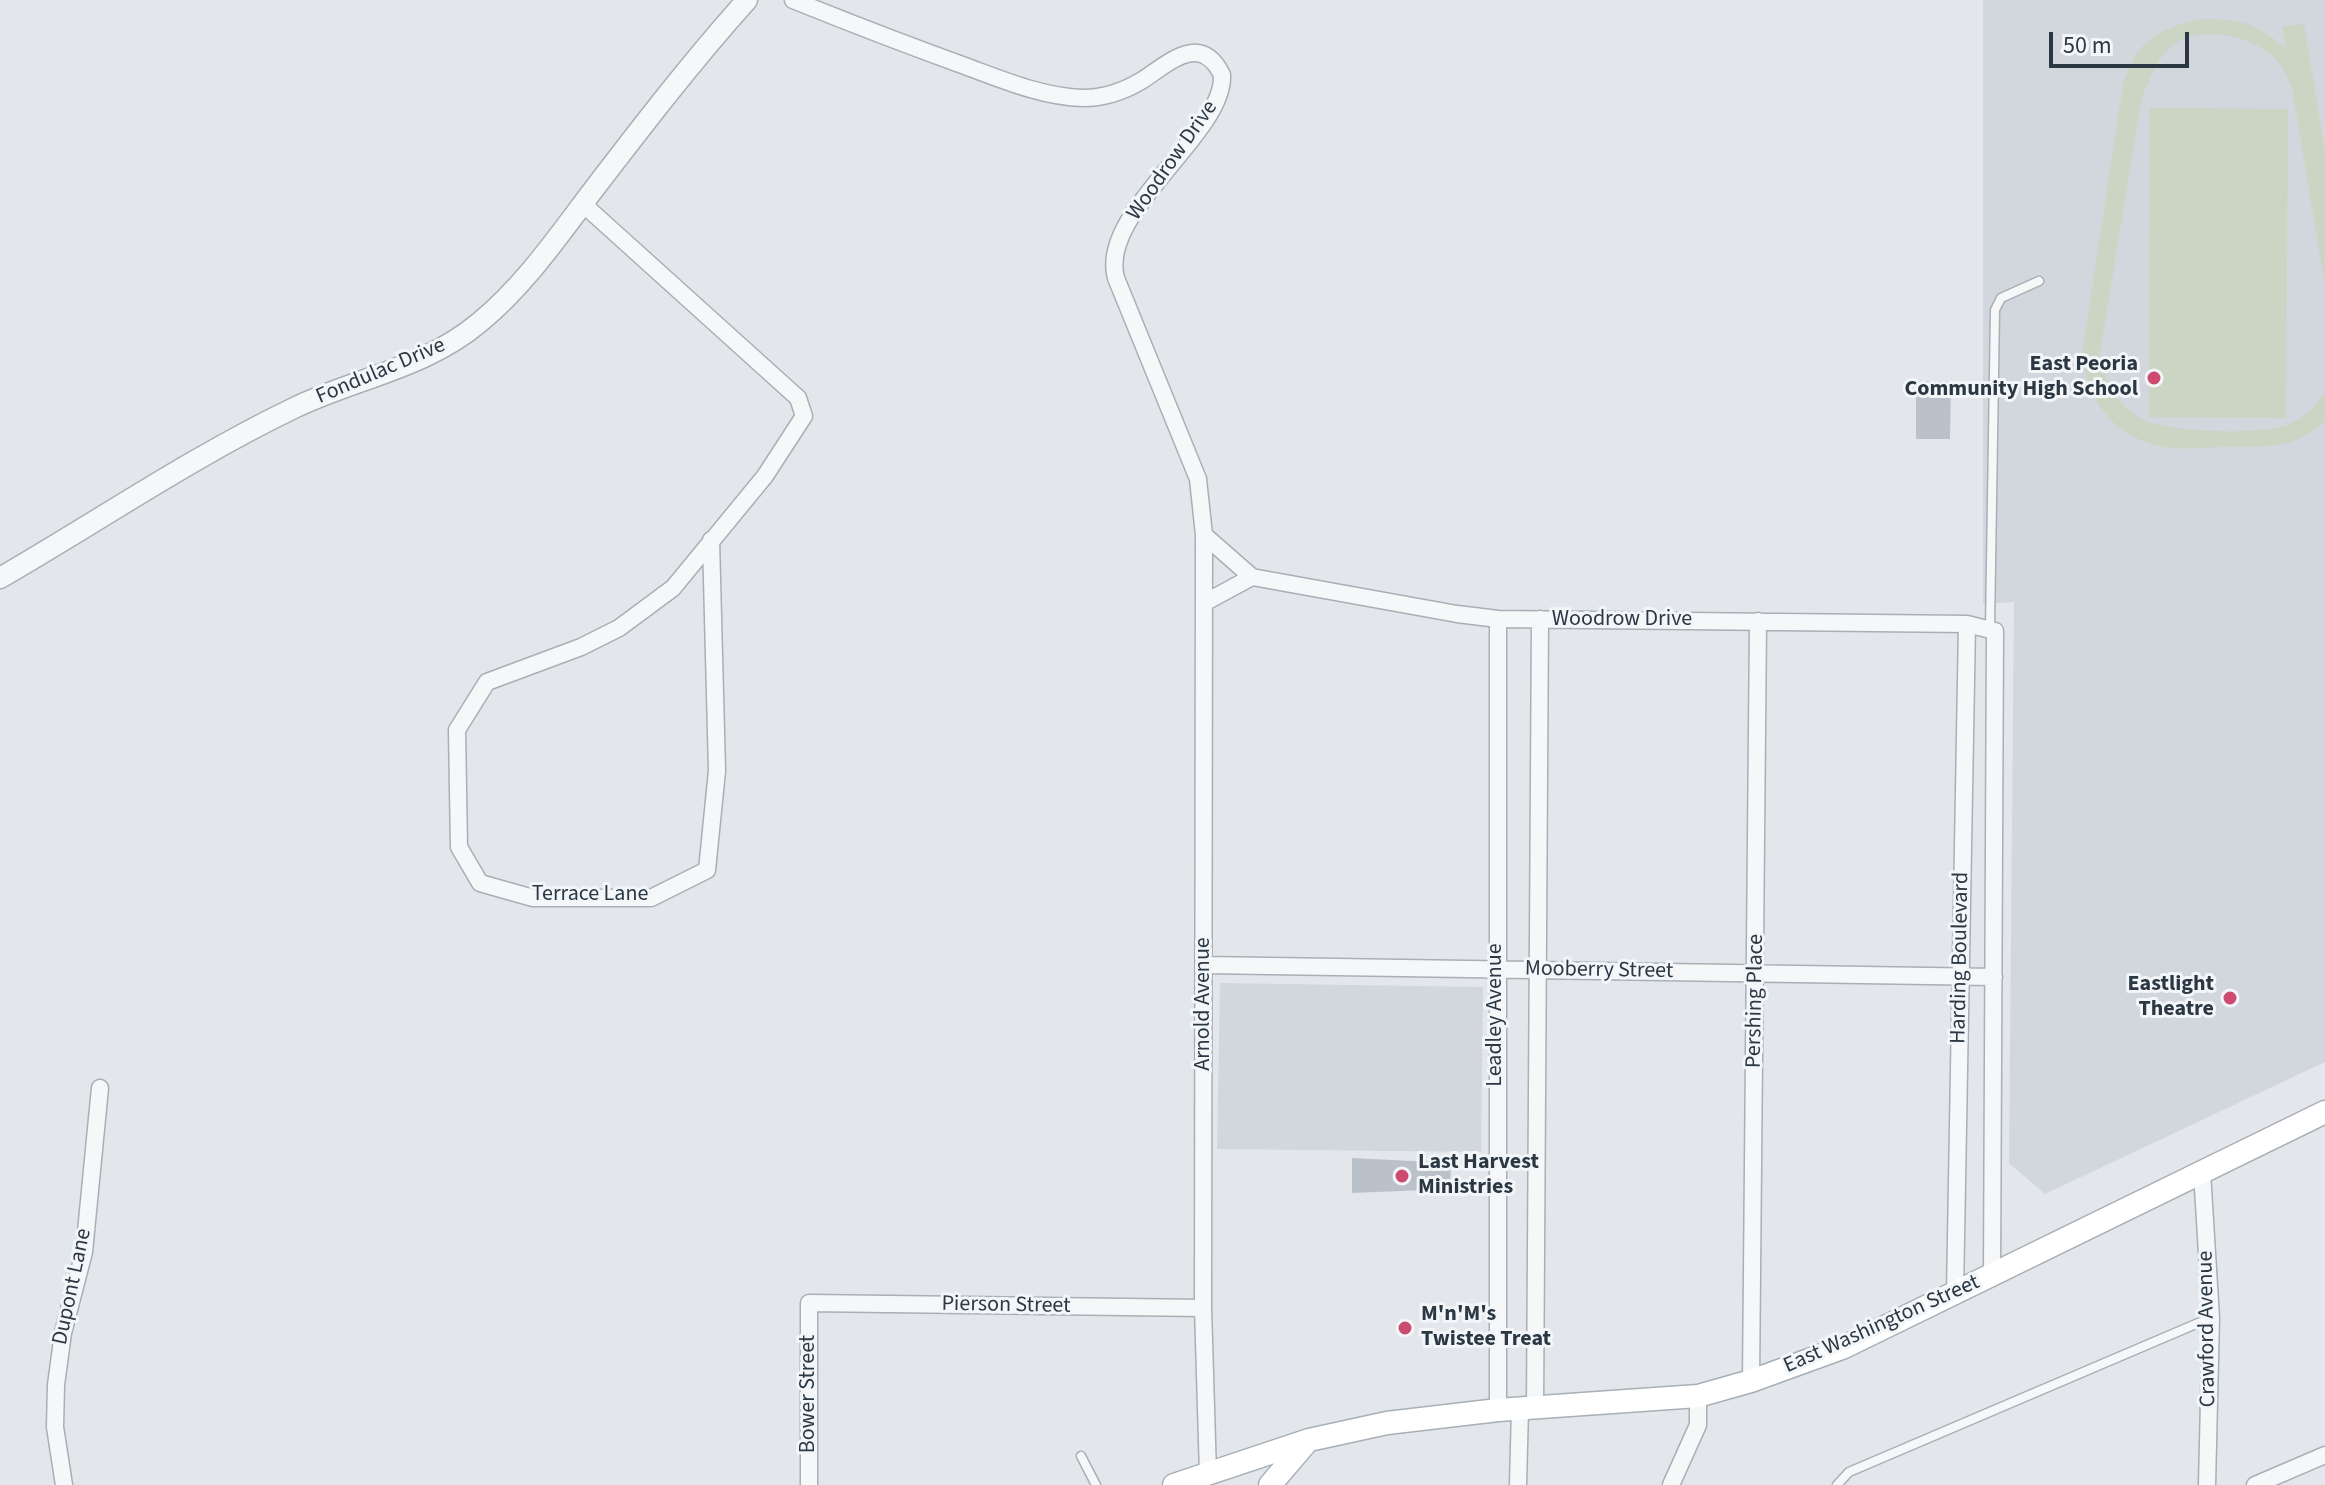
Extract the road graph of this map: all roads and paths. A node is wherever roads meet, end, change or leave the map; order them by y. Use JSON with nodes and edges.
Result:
{"nodes":[{"id":1,"x":747,"y":0,"type":"edge"},
{"id":2,"x":793,"y":0,"type":"edge"},
{"id":3,"x":583,"y":204,"type":"junction"},
{"id":4,"x":2039,"y":281,"type":"dead end"},
{"id":5,"x":1204,"y":535,"type":"junction"},
{"id":6,"x":711,"y":540,"type":"junction"},
{"id":7,"x":1252,"y":577,"type":"junction"},
{"id":8,"x":0,"y":578,"type":"edge"},
{"id":9,"x":1204,"y":603,"type":"junction"},
{"id":10,"x":1498,"y":619,"type":"junction"},
{"id":11,"x":1540,"y":619,"type":"junction"},
{"id":12,"x":1758,"y":621,"type":"junction"},
{"id":13,"x":1967,"y":624,"type":"junction"},
{"id":14,"x":1992,"y":629,"type":"junction"},
{"id":15,"x":1204,"y":965,"type":"junction"},
{"id":16,"x":1496,"y":970,"type":"junction"},
{"id":17,"x":1539,"y":970,"type":"junction"},
{"id":18,"x":1757,"y":973,"type":"junction"},
{"id":19,"x":1961,"y":977,"type":"junction"},
{"id":20,"x":1994,"y":977,"type":"junction"},
{"id":21,"x":100,"y":1088,"type":"dead end"},
{"id":22,"x":2325,"y":1112,"type":"edge"},
{"id":23,"x":2202,"y":1172,"type":"junction"},
{"id":24,"x":1992,"y":1275,"type":"junction"},
{"id":25,"x":1955,"y":1293,"type":"junction"},
{"id":26,"x":809,"y":1303,"type":"joint"},
{"id":27,"x":1203,"y":1308,"type":"junction"},
{"id":28,"x":2211,"y":1318,"type":"junction"},
{"id":29,"x":1751,"y":1381,"type":"junction"},
{"id":30,"x":1698,"y":1396,"type":"junction"},
{"id":31,"x":1518,"y":1409,"type":"junction"},
{"id":32,"x":1309,"y":1440,"type":"junction"},
{"id":33,"x":2325,"y":1455,"type":"edge"},
{"id":34,"x":1081,"y":1456,"type":"dead end"},
{"id":35,"x":1209,"y":1479,"type":"edge"},
{"id":36,"x":64,"y":1485,"type":"edge"},
{"id":37,"x":809,"y":1485,"type":"edge"},
{"id":38,"x":1096,"y":1485,"type":"edge"},
{"id":39,"x":1174,"y":1485,"type":"edge"},
{"id":40,"x":1270,"y":1485,"type":"edge"},
{"id":41,"x":1518,"y":1485,"type":"edge"},
{"id":42,"x":1671,"y":1485,"type":"edge"},
{"id":43,"x":1837,"y":1485,"type":"edge"},
{"id":44,"x":2207,"y":1485,"type":"edge"},
{"id":45,"x":2255,"y":1485,"type":"edge"}],
"edges":[{"from":1,"to":3,"type":"street","name":"Fondulac Drive"},
{"from":2,"to":5,"type":"street","name":"Woodrow Drive"},
{"from":3,"to":6,"type":"street","name":"Terrace Lane"},
{"from":3,"to":8,"type":"street","name":"Fondulac Drive"},
{"from":4,"to":14,"type":"lane"},
{"from":5,"to":7,"type":"street"},
{"from":5,"to":9,"type":"street","name":"Arnold Avenue"},
{"from":6,"to":6,"type":"street","name":"Terrace Lane"},
{"from":7,"to":9,"type":"street"},
{"from":7,"to":10,"type":"street","name":"Woodrow Drive"},
{"from":9,"to":15,"type":"street","name":"Arnold Avenue"},
{"from":10,"to":11,"type":"street","name":"Woodrow Drive"},
{"from":10,"to":16,"type":"street","name":"Leadley Avenue"},
{"from":11,"to":12,"type":"street","name":"Woodrow Drive"},
{"from":11,"to":17,"type":"street","name":"Leadley Avenue"},
{"from":12,"to":13,"type":"street","name":"Woodrow Drive"},
{"from":12,"to":18,"type":"street","name":"Pershing Place"},
{"from":13,"to":14,"type":"street","name":"Woodrow Drive"},
{"from":13,"to":19,"type":"street","name":"Harding Boulevard"},
{"from":14,"to":20,"type":"street","name":"Harding Boulevard"},
{"from":15,"to":16,"type":"street","name":"Mooberry Street"},
{"from":15,"to":27,"type":"street","name":"Arnold Avenue"},
{"from":16,"to":17,"type":"street","name":"Mooberry Street"},
{"from":16,"to":31,"type":"street","name":"Leadley Avenue"},
{"from":17,"to":18,"type":"street","name":"Mooberry Street"},
{"from":17,"to":31,"type":"street","name":"Leadley Avenue"},
{"from":18,"to":19,"type":"street","name":"Mooberry Street"},
{"from":18,"to":29,"type":"street","name":"Pershing Place"},
{"from":19,"to":20,"type":"street","name":"Mooberry Street"},
{"from":19,"to":25,"type":"street","name":"Harding Boulevard"},
{"from":20,"to":24,"type":"street","name":"Harding Boulevard"},
{"from":21,"to":36,"type":"street","name":"Dupont Lane"},
{"from":22,"to":23,"type":"main road","name":"East Washington Street"},
{"from":23,"to":24,"type":"main road","name":"East Washington Street"},
{"from":23,"to":28,"type":"street","name":"Crawford Avenue"},
{"from":24,"to":25,"type":"main road","name":"East Washington Street"},
{"from":25,"to":29,"type":"main road","name":"East Washington Street"},
{"from":26,"to":27,"type":"street","name":"Pierson Street"},
{"from":26,"to":37,"type":"street","name":"Bower Street"},
{"from":27,"to":35,"type":"street","name":"Arnold Avenue"},
{"from":28,"to":43,"type":"lane"},
{"from":28,"to":44,"type":"street","name":"Crawford Avenue"},
{"from":29,"to":30,"type":"main road","name":"East Washington Street"},
{"from":30,"to":31,"type":"main road","name":"East Washington Street"},
{"from":30,"to":42,"type":"street"},
{"from":31,"to":32,"type":"main road","name":"East Washington Street"},
{"from":31,"to":41,"type":"street","name":"Leadley Avenue"},
{"from":32,"to":35,"type":"main road","name":"East Washington Street"},
{"from":32,"to":40,"type":"main road"},
{"from":33,"to":45,"type":"street"},
{"from":34,"to":38,"type":"lane"},
{"from":35,"to":39,"type":"main road","name":"East Washington Street"}]}
